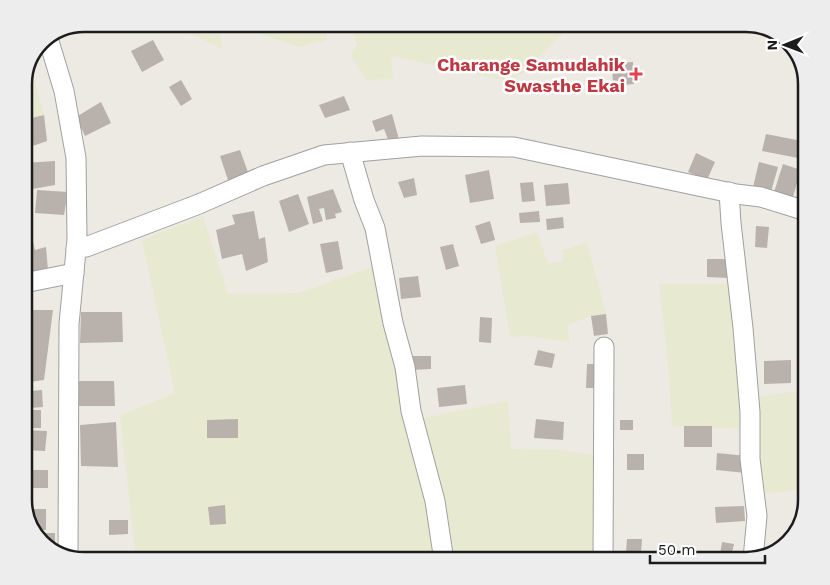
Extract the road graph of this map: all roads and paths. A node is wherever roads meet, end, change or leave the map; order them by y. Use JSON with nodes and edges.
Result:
{"nodes":[{"id":1,"x":50,"y":45,"type":"edge"},
{"id":2,"x":350,"y":152,"type":"junction"},
{"id":3,"x":729,"y":192,"type":"junction"},
{"id":4,"x":798,"y":209,"type":"edge"},
{"id":5,"x":76,"y":248,"type":"junction"},
{"id":6,"x":74,"y":273,"type":"junction"},
{"id":7,"x":33,"y":280,"type":"edge"},
{"id":8,"x":604,"y":347,"type":"dead end"},
{"id":9,"x":68,"y":550,"type":"edge"},
{"id":10,"x":443,"y":552,"type":"edge"},
{"id":11,"x":603,"y":552,"type":"edge"},
{"id":12,"x":754,"y":552,"type":"edge"}],
"edges":[{"from":1,"to":5,"type":"street"},
{"from":2,"to":3,"type":"street"},
{"from":2,"to":5,"type":"street"},
{"from":2,"to":10,"type":"street"},
{"from":3,"to":4,"type":"street"},
{"from":3,"to":12,"type":"street"},
{"from":5,"to":6,"type":"street"},
{"from":6,"to":7,"type":"street"},
{"from":6,"to":9,"type":"street"},
{"from":8,"to":11,"type":"street"}]}
